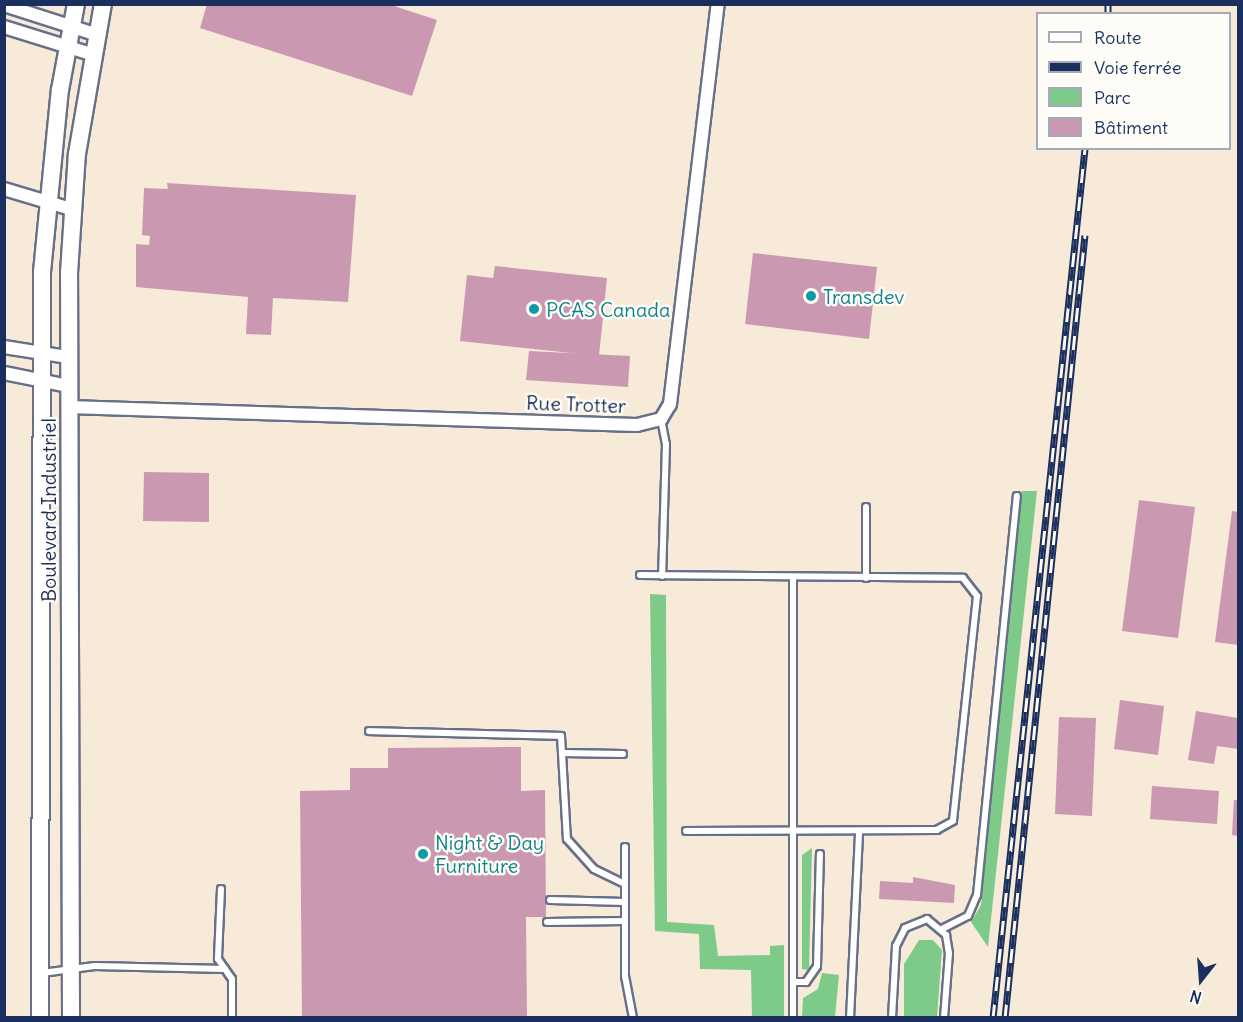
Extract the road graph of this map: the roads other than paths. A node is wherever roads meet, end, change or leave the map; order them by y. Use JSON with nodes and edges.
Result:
{"nodes":[{"id":1,"x":76,"y":4,"type":"edge"},
{"id":2,"x":103,"y":4,"type":"edge"},
{"id":3,"x":718,"y":4,"type":"edge"},
{"id":4,"x":4,"y":5,"type":"edge"},
{"id":5,"x":71,"y":26,"type":"junction"},
{"id":6,"x":4,"y":27,"type":"edge"},
{"id":7,"x":95,"y":34,"type":"junction"},
{"id":8,"x":66,"y":47,"type":"junction"},
{"id":9,"x":91,"y":54,"type":"junction"},
{"id":10,"x":4,"y":189,"type":"edge"},
{"id":11,"x":47,"y":202,"type":"junction"},
{"id":12,"x":71,"y":209,"type":"junction"},
{"id":13,"x":4,"y":347,"type":"edge"},
{"id":14,"x":42,"y":354,"type":"junction"},
{"id":15,"x":68,"y":357,"type":"junction"},
{"id":16,"x":4,"y":373,"type":"edge"},
{"id":17,"x":41,"y":383,"type":"junction"},
{"id":18,"x":68,"y":386,"type":"junction"},
{"id":19,"x":68,"y":407,"type":"junction"},
{"id":20,"x":661,"y":419,"type":"junction"},
{"id":21,"x":1017,"y":496,"type":"dead end"},
{"id":22,"x":866,"y":507,"type":"dead end"},
{"id":23,"x":640,"y":576,"type":"dead end"},
{"id":24,"x":662,"y":576,"type":"junction"},
{"id":25,"x":792,"y":579,"type":"junction"},
{"id":26,"x":866,"y":579,"type":"junction"},
{"id":27,"x":369,"y":731,"type":"dead end"},
{"id":28,"x":562,"y":753,"type":"junction"},
{"id":29,"x":622,"y":754,"type":"dead end"},
{"id":30,"x":687,"y":831,"type":"dead end"},
{"id":31,"x":859,"y":831,"type":"junction"},
{"id":32,"x":792,"y":832,"type":"junction"},
{"id":33,"x":625,"y":847,"type":"dead end"},
{"id":34,"x":820,"y":854,"type":"dead end"},
{"id":35,"x":625,"y":884,"type":"junction"},
{"id":36,"x":221,"y":889,"type":"dead end"},
{"id":37,"x":550,"y":900,"type":"dead end"},
{"id":38,"x":625,"y":902,"type":"junction"},
{"id":39,"x":625,"y":921,"type":"junction"},
{"id":40,"x":547,"y":922,"type":"dead end"},
{"id":41,"x":942,"y":929,"type":"junction"},
{"id":42,"x":225,"y":969,"type":"junction"},
{"id":43,"x":42,"y":973,"type":"junction"},
{"id":44,"x":72,"y":974,"type":"junction"},
{"id":45,"x":794,"y":982,"type":"junction"},
{"id":46,"x":40,"y":1017,"type":"edge"},
{"id":47,"x":71,"y":1017,"type":"edge"},
{"id":48,"x":232,"y":1017,"type":"edge"},
{"id":49,"x":633,"y":1017,"type":"edge"},
{"id":50,"x":793,"y":1017,"type":"edge"},
{"id":51,"x":850,"y":1017,"type":"edge"},
{"id":52,"x":892,"y":1017,"type":"edge"},
{"id":53,"x":944,"y":1017,"type":"edge"}],
"edges":[{"from":1,"to":5,"type":"street","name":"Boulevard Industriel"},
{"from":2,"to":7,"type":"street","name":"Boulevard Industriel"},
{"from":3,"to":20,"type":"street"},
{"from":4,"to":5,"type":"street"},
{"from":5,"to":7,"type":"street"},
{"from":5,"to":8,"type":"street","name":"Boulevard Industriel"},
{"from":6,"to":8,"type":"street"},
{"from":7,"to":9,"type":"street","name":"Boulevard Industriel"},
{"from":8,"to":9,"type":"street"},
{"from":8,"to":11,"type":"street","name":"Boulevard Industriel"},
{"from":9,"to":12,"type":"street","name":"Boulevard Industriel"},
{"from":10,"to":11,"type":"street"},
{"from":11,"to":12,"type":"street"},
{"from":11,"to":14,"type":"street","name":"Boulevard Industriel"},
{"from":12,"to":15,"type":"street","name":"Boulevard Industriel"},
{"from":13,"to":14,"type":"street"},
{"from":14,"to":15,"type":"street"},
{"from":14,"to":17,"type":"street","name":"Boulevard Industriel"},
{"from":15,"to":18,"type":"street","name":"Boulevard Industriel"},
{"from":16,"to":17,"type":"street"},
{"from":17,"to":18,"type":"street"},
{"from":17,"to":43,"type":"street","name":"Boulevard Industriel"},
{"from":18,"to":19,"type":"street","name":"Boulevard Industriel"},
{"from":19,"to":20,"type":"street","name":"Rue Trotter"},
{"from":19,"to":44,"type":"street","name":"Boulevard Industriel"},
{"from":20,"to":24,"type":"lane"},
{"from":21,"to":41,"type":"lane"},
{"from":22,"to":26,"type":"lane"},
{"from":23,"to":24,"type":"lane"},
{"from":24,"to":25,"type":"lane"},
{"from":25,"to":26,"type":"lane"},
{"from":25,"to":32,"type":"lane"},
{"from":26,"to":31,"type":"lane"},
{"from":27,"to":28,"type":"lane"},
{"from":28,"to":29,"type":"lane"},
{"from":28,"to":35,"type":"lane"},
{"from":30,"to":32,"type":"lane"},
{"from":31,"to":32,"type":"lane"},
{"from":31,"to":51,"type":"lane"},
{"from":32,"to":45,"type":"lane"},
{"from":33,"to":35,"type":"lane"},
{"from":34,"to":45,"type":"lane"},
{"from":35,"to":38,"type":"lane"},
{"from":36,"to":42,"type":"lane"},
{"from":37,"to":38,"type":"lane"},
{"from":38,"to":39,"type":"lane"},
{"from":39,"to":40,"type":"lane"},
{"from":39,"to":49,"type":"lane"},
{"from":41,"to":52,"type":"lane"},
{"from":41,"to":53,"type":"lane"},
{"from":42,"to":44,"type":"lane"},
{"from":42,"to":48,"type":"lane"},
{"from":43,"to":44,"type":"lane"},
{"from":43,"to":46,"type":"street","name":"Boulevard Industriel"},
{"from":44,"to":47,"type":"street","name":"Boulevard Industriel"},
{"from":45,"to":50,"type":"lane"}]}
